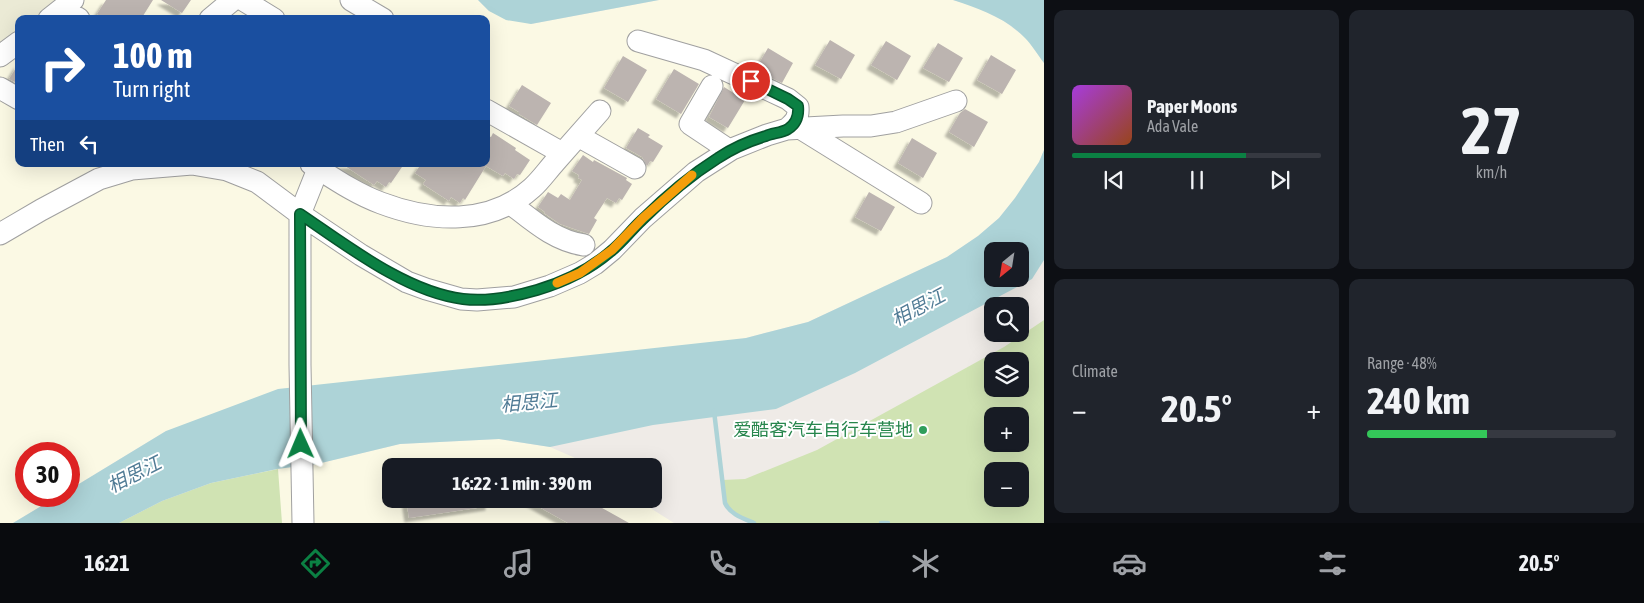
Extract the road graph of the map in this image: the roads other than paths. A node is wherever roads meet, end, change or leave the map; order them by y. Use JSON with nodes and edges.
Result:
{"nodes":[{"id":1,"x":233,"y":0,"type":"edge"},
{"id":2,"x":243,"y":0,"type":"edge"},
{"id":3,"x":351,"y":0,"type":"edge"},
{"id":4,"x":215,"y":15,"type":"edge"},
{"id":5,"x":267,"y":15,"type":"edge"},
{"id":6,"x":376,"y":15,"type":"edge"},
{"id":7,"x":638,"y":41,"type":"dead end"},
{"id":8,"x":15,"y":45,"type":"edge"},
{"id":9,"x":0,"y":56,"type":"edge"},
{"id":10,"x":712,"y":86,"type":"dead end"},
{"id":11,"x":0,"y":88,"type":"edge"},
{"id":12,"x":15,"y":97,"type":"edge"},
{"id":13,"x":956,"y":101,"type":"dead end"},
{"id":14,"x":600,"y":111,"type":"dead end"},
{"id":15,"x":490,"y":112,"type":"edge"},
{"id":16,"x":794,"y":129,"type":"junction"},
{"id":17,"x":578,"y":136,"type":"junction"},
{"id":18,"x":729,"y":150,"type":"junction"},
{"id":19,"x":562,"y":154,"type":"junction"},
{"id":20,"x":156,"y":167,"type":"edge"},
{"id":21,"x":210,"y":167,"type":"edge"},
{"id":22,"x":315,"y":167,"type":"edge"},
{"id":23,"x":319,"y":167,"type":"edge"},
{"id":24,"x":635,"y":168,"type":"dead end"},
{"id":25,"x":104,"y":170,"type":"edge"},
{"id":26,"x":921,"y":203,"type":"dead end"},
{"id":27,"x":511,"y":204,"type":"junction"},
{"id":28,"x":300,"y":214,"type":"junction"},
{"id":29,"x":0,"y":234,"type":"edge"},
{"id":30,"x":584,"y":245,"type":"dead end"},
{"id":31,"x":303,"y":523,"type":"edge"}],
"edges":[{"from":1,"to":4,"type":"street"},
{"from":2,"to":5,"type":"street"},
{"from":3,"to":6,"type":"street"},
{"from":7,"to":16,"type":"street"},
{"from":8,"to":9,"type":"street"},
{"from":10,"to":18,"type":"street"},
{"from":11,"to":12,"type":"street"},
{"from":13,"to":16,"type":"street"},
{"from":14,"to":17,"type":"street"},
{"from":15,"to":19,"type":"street"},
{"from":16,"to":18,"type":"street"},
{"from":16,"to":26,"type":"street"},
{"from":17,"to":19,"type":"street"},
{"from":17,"to":24,"type":"street"},
{"from":18,"to":28,"type":"street"},
{"from":19,"to":27,"type":"street"},
{"from":20,"to":25,"type":"street"},
{"from":21,"to":28,"type":"street"},
{"from":22,"to":28,"type":"street"},
{"from":23,"to":27,"type":"street"},
{"from":25,"to":29,"type":"street"},
{"from":27,"to":30,"type":"street"},
{"from":28,"to":31,"type":"street"}]}
